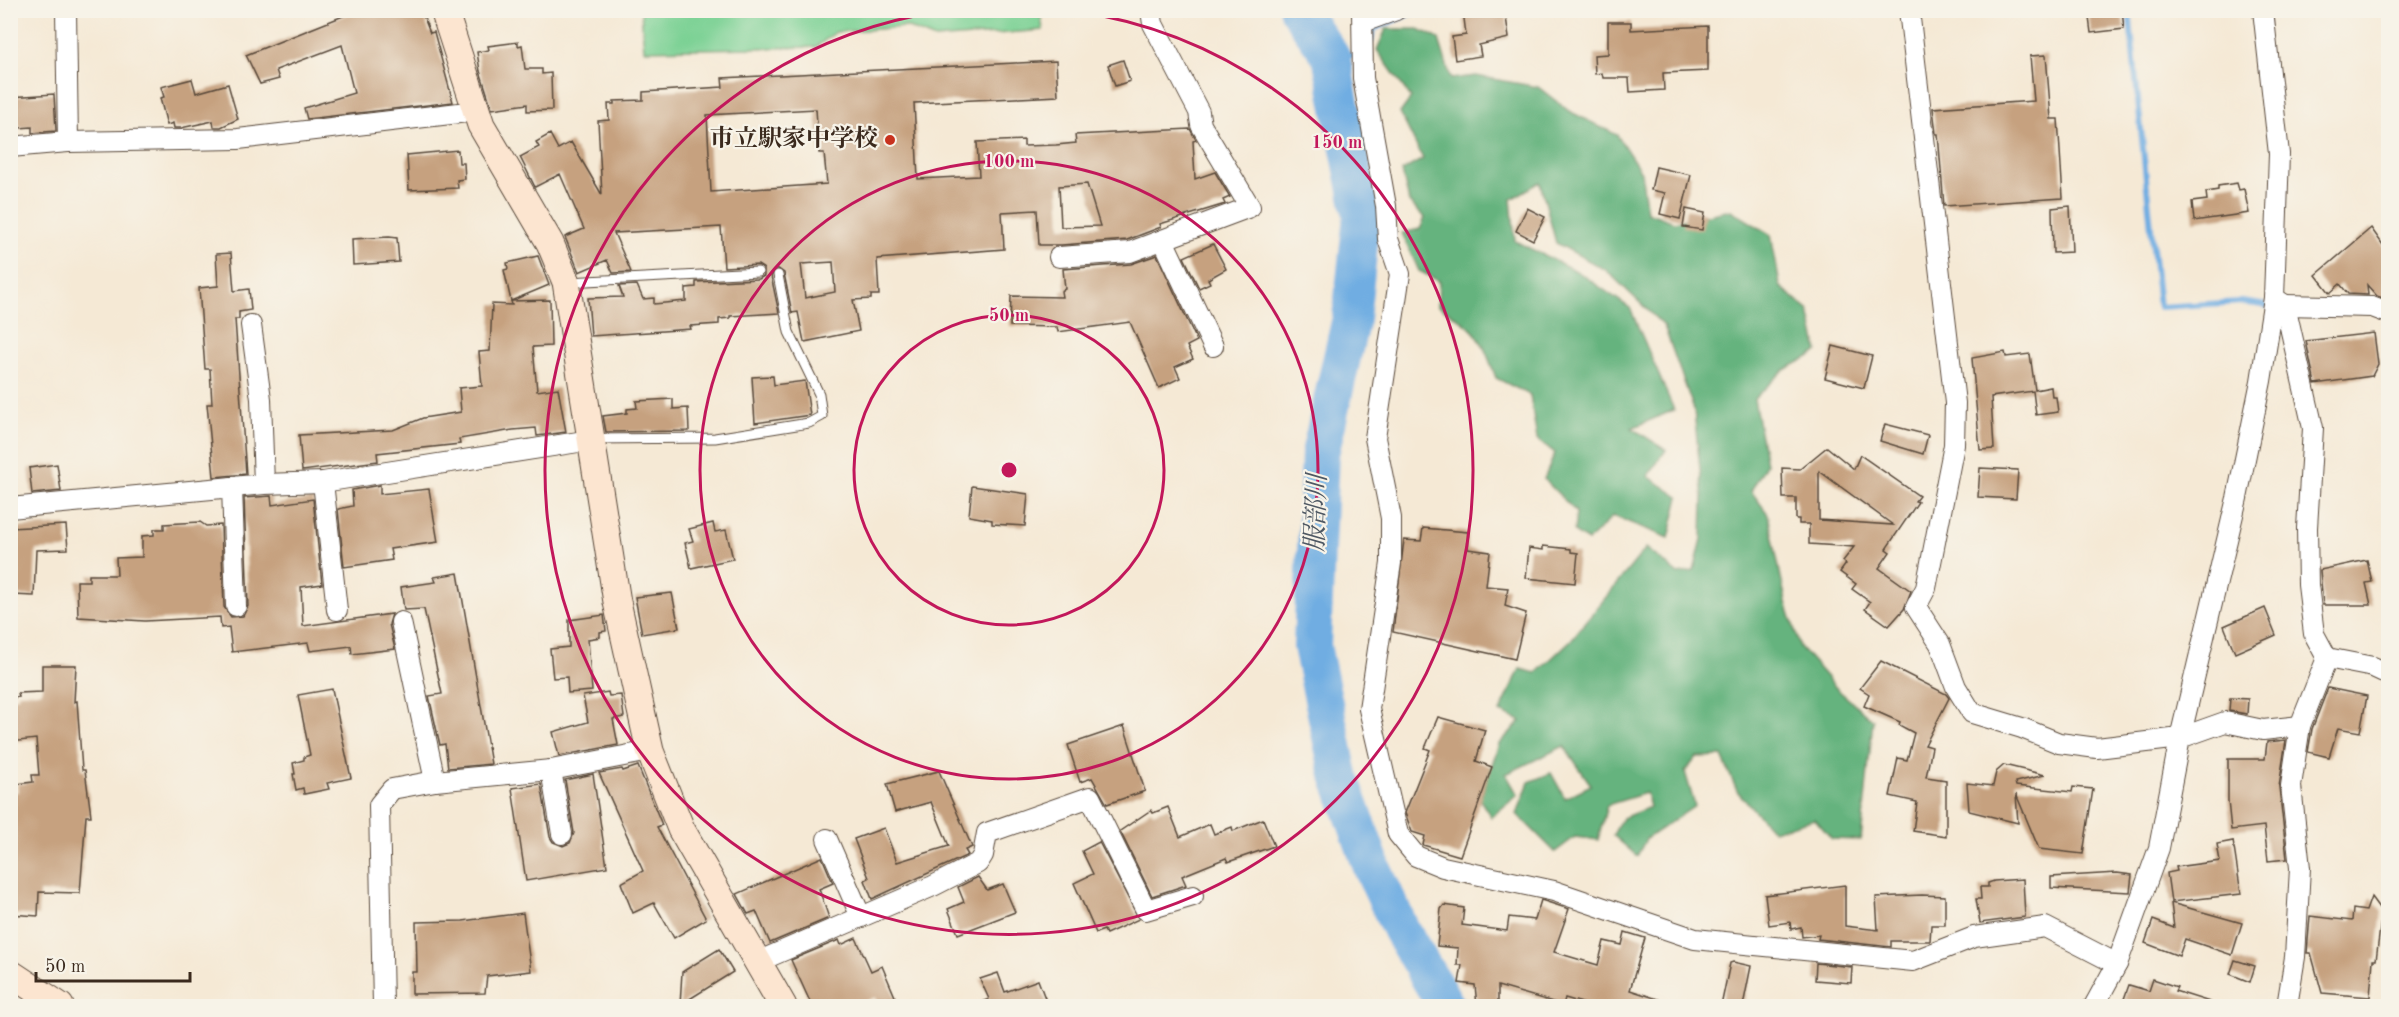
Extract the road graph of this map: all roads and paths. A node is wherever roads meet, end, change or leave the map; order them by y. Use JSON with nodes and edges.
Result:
{"nodes":[{"id":1,"x":66,"y":10,"type":"edge"},
{"id":2,"x":444,"y":10,"type":"edge"},
{"id":3,"x":1151,"y":10,"type":"edge"},
{"id":4,"x":1396,"y":10,"type":"edge"},
{"id":5,"x":1909,"y":10,"type":"edge"},
{"id":6,"x":2263,"y":10,"type":"edge"},
{"id":7,"x":1363,"y":16,"type":"edge"},
{"id":8,"x":476,"y":111,"type":"junction"},
{"id":9,"x":68,"y":142,"type":"junction"},
{"id":10,"x":10,"y":147,"type":"edge"},
{"id":11,"x":1163,"y":240,"type":"junction"},
{"id":12,"x":1059,"y":258,"type":"dead end"},
{"id":13,"x":758,"y":272,"type":"dead end"},
{"id":14,"x":778,"y":275,"type":"dead end"},
{"id":15,"x":566,"y":282,"type":"junction"},
{"id":16,"x":2279,"y":302,"type":"junction"},
{"id":17,"x":2388,"y":313,"type":"edge"},
{"id":18,"x":251,"y":325,"type":"dead end"},
{"id":19,"x":1213,"y":346,"type":"dead end"},
{"id":20,"x":591,"y":440,"type":"junction"},
{"id":21,"x":323,"y":482,"type":"junction"},
{"id":22,"x":264,"y":484,"type":"junction"},
{"id":23,"x":232,"y":487,"type":"junction"},
{"id":24,"x":10,"y":508,"type":"edge"},
{"id":25,"x":236,"y":606,"type":"dead end"},
{"id":26,"x":337,"y":610,"type":"dead end"},
{"id":27,"x":401,"y":622,"type":"dead end"},
{"id":28,"x":2327,"y":658,"type":"junction"},
{"id":29,"x":2388,"y":674,"type":"edge"},
{"id":30,"x":2300,"y":726,"type":"junction"},
{"id":31,"x":2180,"y":738,"type":"junction"},
{"id":32,"x":650,"y":751,"type":"junction"},
{"id":33,"x":550,"y":770,"type":"junction"},
{"id":34,"x":435,"y":781,"type":"junction"},
{"id":35,"x":562,"y":834,"type":"dead end"},
{"id":36,"x":827,"y":839,"type":"dead end"},
{"id":37,"x":1193,"y":896,"type":"dead end"},
{"id":38,"x":861,"y":917,"type":"junction"},
{"id":39,"x":757,"y":962,"type":"junction"},
{"id":40,"x":2116,"y":964,"type":"junction"},
{"id":41,"x":10,"y":974,"type":"edge"},
{"id":42,"x":60,"y":1006,"type":"edge"},
{"id":43,"x":383,"y":1006,"type":"edge"},
{"id":44,"x":783,"y":1006,"type":"edge"},
{"id":45,"x":2094,"y":1006,"type":"edge"},
{"id":46,"x":2288,"y":1006,"type":"edge"}],
"edges":[{"from":1,"to":9,"type":"street"},
{"from":2,"to":8,"type":"street"},
{"from":3,"to":11,"type":"street"},
{"from":4,"to":7,"type":"street"},
{"from":5,"to":31,"type":"street"},
{"from":6,"to":16,"type":"street"},
{"from":7,"to":40,"type":"street"},
{"from":8,"to":9,"type":"street"},
{"from":8,"to":15,"type":"street"},
{"from":9,"to":10,"type":"street"},
{"from":11,"to":12,"type":"street"},
{"from":11,"to":19,"type":"street"},
{"from":13,"to":15,"type":"lane"},
{"from":14,"to":20,"type":"lane"},
{"from":15,"to":20,"type":"street"},
{"from":16,"to":17,"type":"street"},
{"from":16,"to":28,"type":"street"},
{"from":16,"to":31,"type":"street"},
{"from":18,"to":22,"type":"street"},
{"from":20,"to":21,"type":"street"},
{"from":20,"to":32,"type":"street"},
{"from":21,"to":22,"type":"street"},
{"from":21,"to":26,"type":"street"},
{"from":22,"to":23,"type":"street"},
{"from":23,"to":24,"type":"street"},
{"from":23,"to":25,"type":"street"},
{"from":27,"to":34,"type":"street"},
{"from":28,"to":29,"type":"street"},
{"from":28,"to":30,"type":"street"},
{"from":30,"to":31,"type":"street"},
{"from":30,"to":46,"type":"street"},
{"from":31,"to":40,"type":"street"},
{"from":32,"to":33,"type":"street"},
{"from":32,"to":39,"type":"street"},
{"from":33,"to":34,"type":"street"},
{"from":33,"to":35,"type":"street"},
{"from":34,"to":43,"type":"street"},
{"from":36,"to":38,"type":"street"},
{"from":37,"to":38,"type":"street"},
{"from":38,"to":39,"type":"street"},
{"from":39,"to":44,"type":"street"},
{"from":40,"to":45,"type":"street"},
{"from":41,"to":42,"type":"street"}]}
